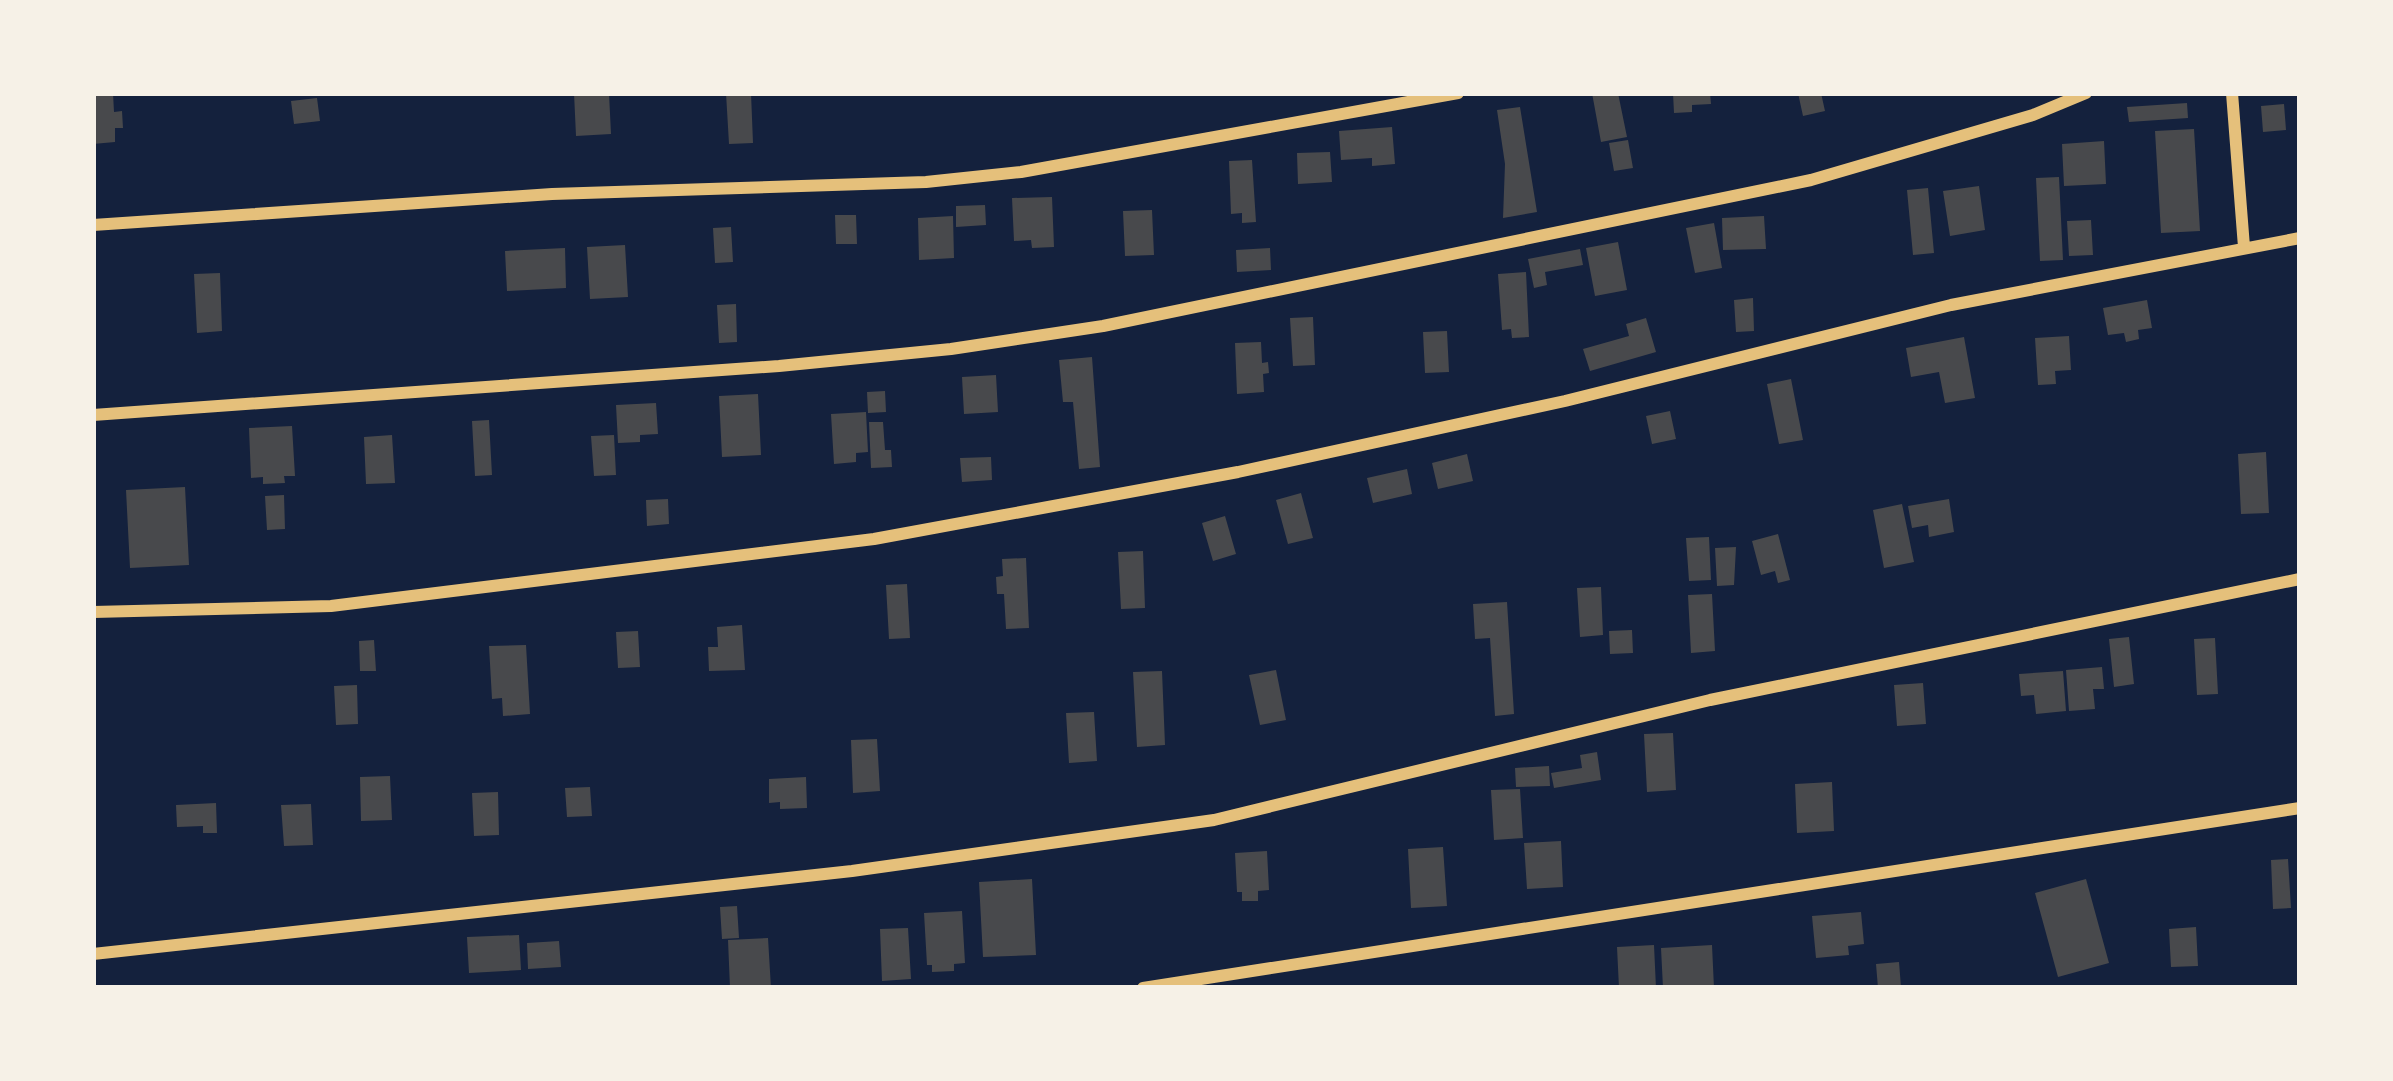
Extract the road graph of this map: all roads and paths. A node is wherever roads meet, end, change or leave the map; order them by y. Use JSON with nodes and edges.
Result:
{"nodes":[{"id":1,"x":1458,"y":93,"type":"edge"},
{"id":2,"x":2086,"y":93,"type":"edge"},
{"id":3,"x":2233,"y":93,"type":"edge"},
{"id":4,"x":93,"y":225,"type":"edge"},
{"id":5,"x":2300,"y":238,"type":"edge"},
{"id":6,"x":2244,"y":248,"type":"junction"},
{"id":7,"x":93,"y":415,"type":"edge"},
{"id":8,"x":2300,"y":579,"type":"edge"},
{"id":9,"x":93,"y":611,"type":"edge"},
{"id":10,"x":2300,"y":808,"type":"edge"},
{"id":11,"x":93,"y":954,"type":"edge"},
{"id":12,"x":1143,"y":988,"type":"edge"}],
"edges":[{"from":1,"to":4,"type":"street"},
{"from":2,"to":7,"type":"street"},
{"from":3,"to":6,"type":"street"},
{"from":5,"to":6,"type":"street"},
{"from":6,"to":9,"type":"street"},
{"from":8,"to":11,"type":"street"},
{"from":10,"to":12,"type":"street"}]}
